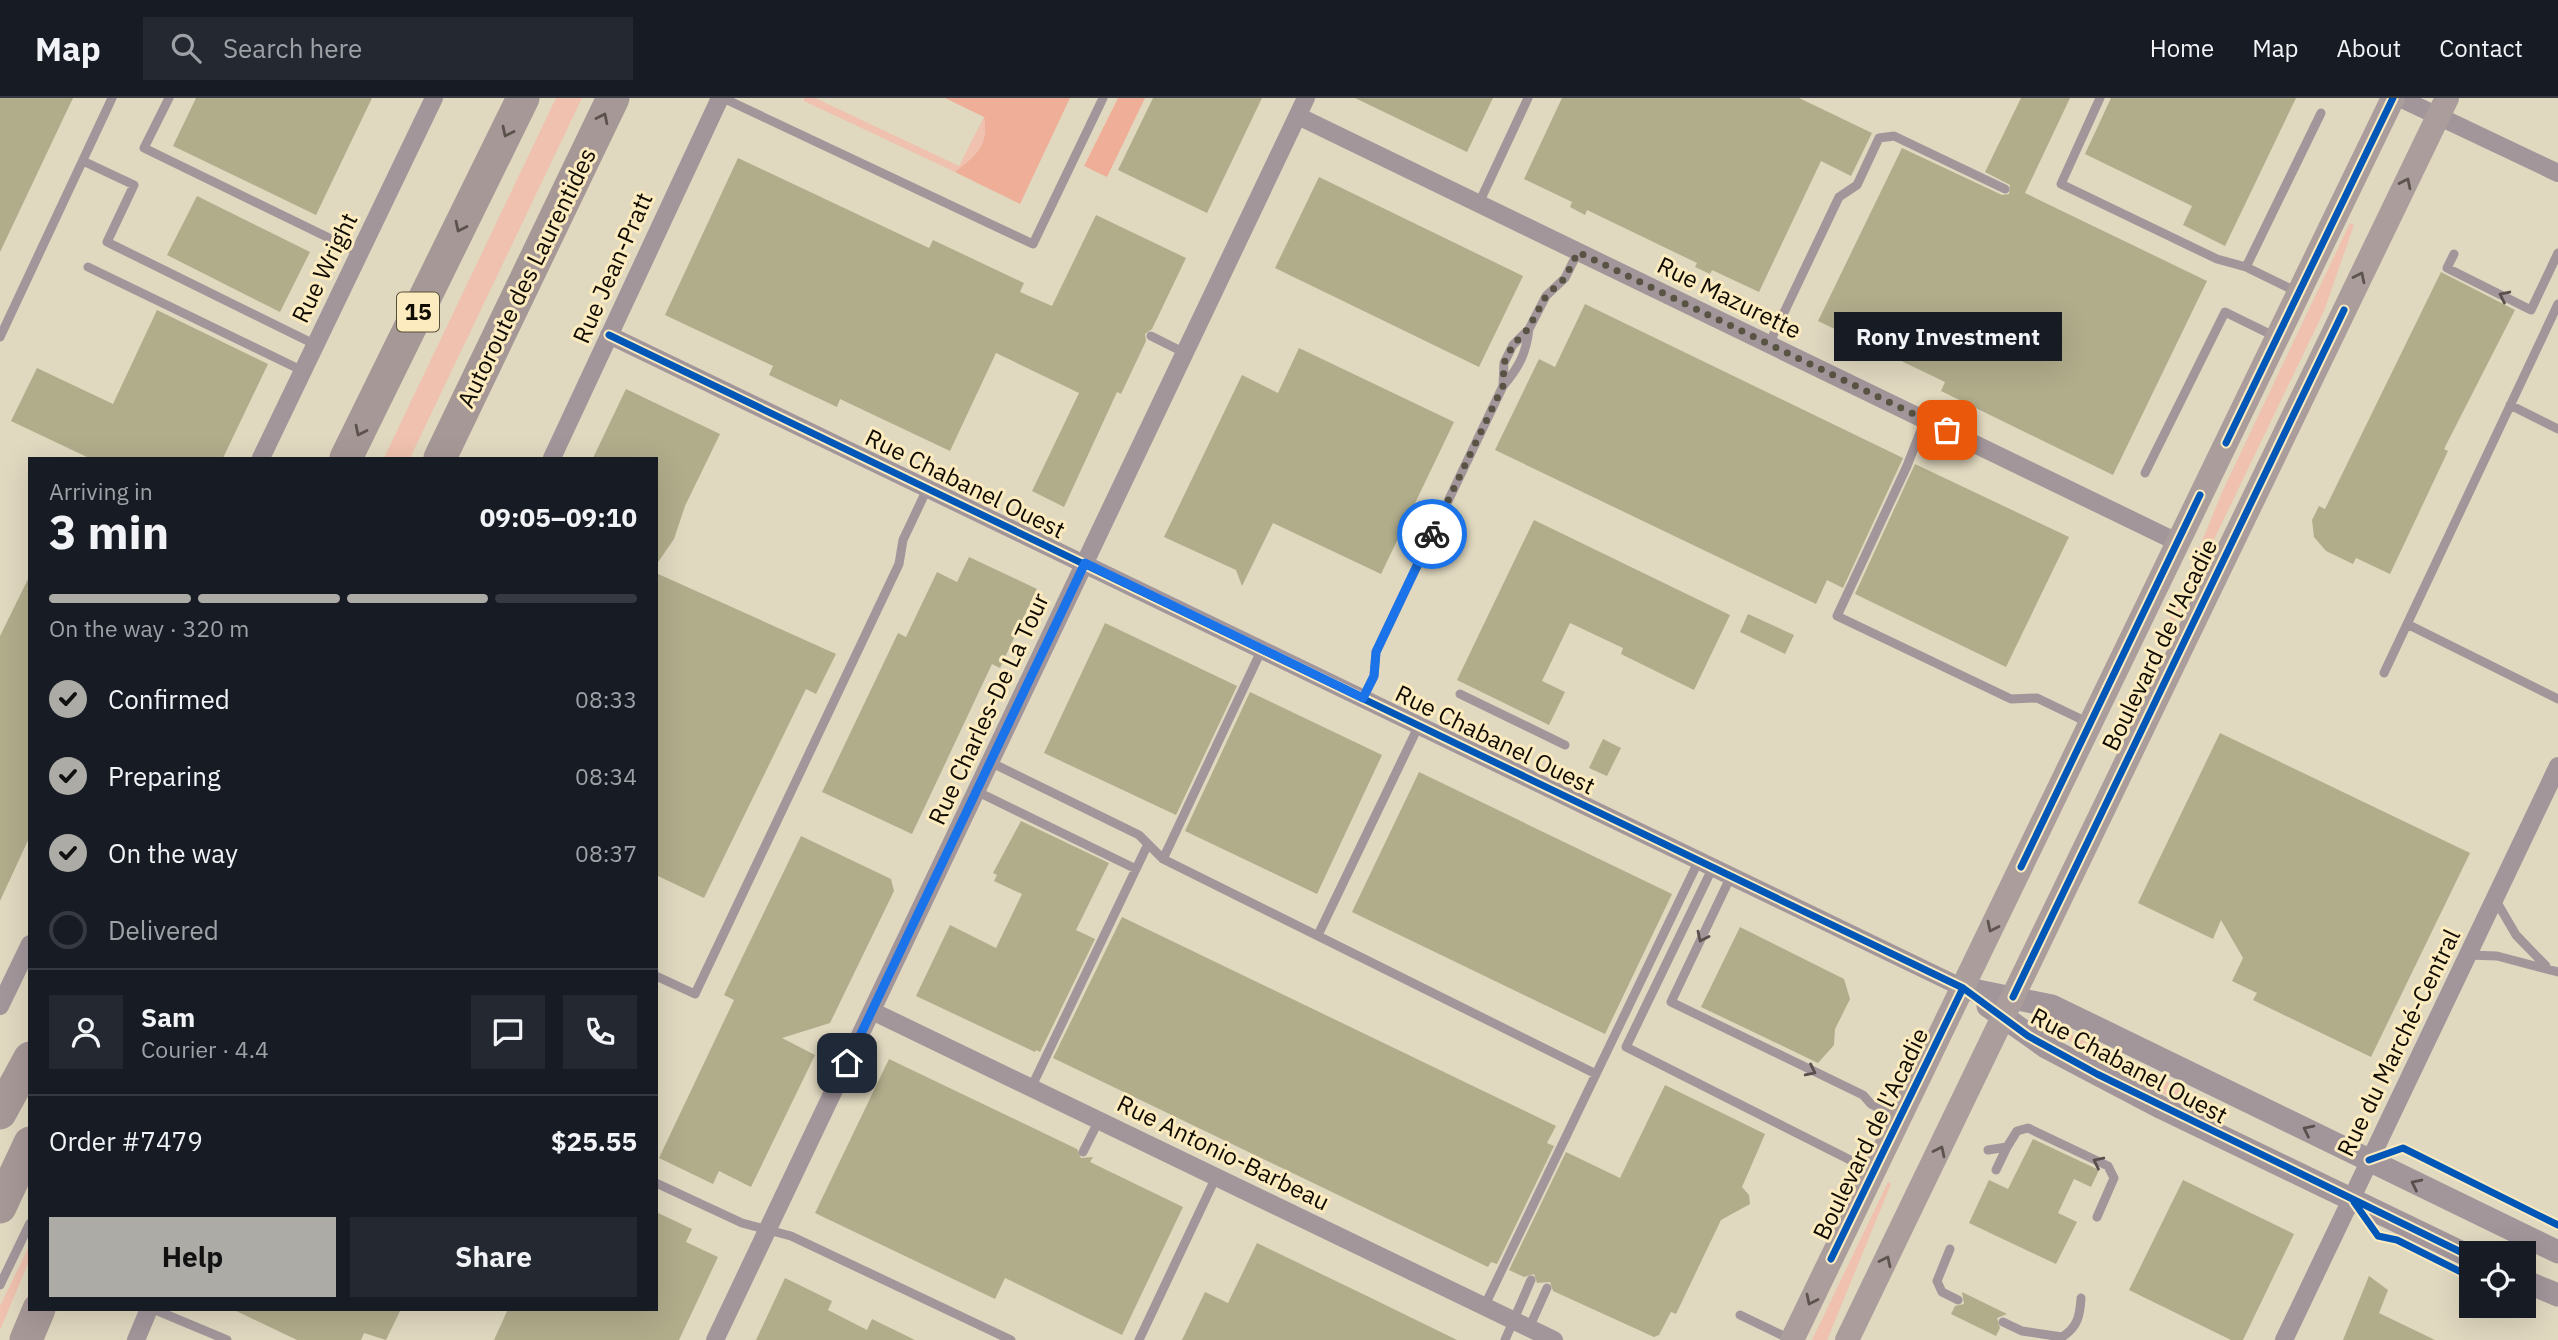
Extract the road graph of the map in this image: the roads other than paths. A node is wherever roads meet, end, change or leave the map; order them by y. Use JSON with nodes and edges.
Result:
{"nodes":[{"id":1,"x":113,"y":98,"type":"edge"},
{"id":2,"x":169,"y":98,"type":"edge"},
{"id":3,"x":434,"y":98,"type":"edge"},
{"id":4,"x":523,"y":98,"type":"edge"},
{"id":5,"x":613,"y":98,"type":"edge"},
{"id":6,"x":721,"y":98,"type":"edge"},
{"id":7,"x":1103,"y":98,"type":"edge"},
{"id":8,"x":1306,"y":98,"type":"edge"},
{"id":9,"x":1528,"y":98,"type":"edge"},
{"id":10,"x":2101,"y":98,"type":"edge"},
{"id":11,"x":2393,"y":98,"type":"edge"},
{"id":12,"x":2400,"y":98,"type":"edge"},
{"id":13,"x":2442,"y":107,"type":"edge"},
{"id":14,"x":2321,"y":113,"type":"dead end"},
{"id":15,"x":1298,"y":116,"type":"junction"},
{"id":16,"x":83,"y":161,"type":"junction"},
{"id":17,"x":2558,"y":173,"type":"edge"},
{"id":18,"x":2005,"y":189,"type":"dead end"},
{"id":19,"x":1479,"y":204,"type":"junction"},
{"id":20,"x":1578,"y":252,"type":"junction"},
{"id":21,"x":360,"y":253,"type":"junction"},
{"id":22,"x":2558,"y":253,"type":"edge"},
{"id":23,"x":2454,"y":254,"type":"dead end"},
{"id":24,"x":88,"y":267,"type":"dead end"},
{"id":25,"x":2246,"y":267,"type":"junction"},
{"id":26,"x":2298,"y":293,"type":"junction"},
{"id":27,"x":2558,"y":304,"type":"edge"},
{"id":28,"x":1528,"y":329,"type":"junction"},
{"id":29,"x":609,"y":335,"type":"junction"},
{"id":30,"x":1151,"y":336,"type":"dead end"},
{"id":31,"x":0,"y":337,"type":"edge"},
{"id":32,"x":2276,"y":338,"type":"junction"},
{"id":33,"x":1769,"y":344,"type":"junction"},
{"id":34,"x":316,"y":345,"type":"junction"},
{"id":35,"x":1185,"y":353,"type":"junction"},
{"id":36,"x":303,"y":371,"type":"junction"},
{"id":37,"x":1503,"y":386,"type":"junction"},
{"id":38,"x":2510,"y":405,"type":"junction"},
{"id":39,"x":1925,"y":419,"type":"junction"},
{"id":40,"x":2558,"y":429,"type":"edge"},
{"id":41,"x":261,"y":457,"type":"edge"},
{"id":42,"x":346,"y":457,"type":"edge"},
{"id":43,"x":440,"y":457,"type":"edge"},
{"id":44,"x":552,"y":457,"type":"edge"},
{"id":45,"x":2145,"y":473,"type":"dead end"},
{"id":46,"x":928,"y":488,"type":"junction"},
{"id":47,"x":2177,"y":542,"type":"junction"},
{"id":48,"x":1085,"y":563,"type":"junction"},
{"id":49,"x":2407,"y":624,"type":"junction"},
{"id":50,"x":1262,"y":649,"type":"junction"},
{"id":51,"x":2384,"y":673,"type":"dead end"},
{"id":52,"x":1460,"y":694,"type":"dead end"},
{"id":53,"x":1363,"y":698,"type":"junction"},
{"id":54,"x":2558,"y":699,"type":"edge"},
{"id":55,"x":2091,"y":724,"type":"junction"},
{"id":56,"x":1419,"y":725,"type":"junction"},
{"id":57,"x":1564,"y":745,"type":"dead end"},
{"id":58,"x":990,"y":762,"type":"junction"},
{"id":59,"x":2558,"y":766,"type":"edge"},
{"id":60,"x":976,"y":791,"type":"junction"},
{"id":61,"x":1148,"y":844,"type":"junction"},
{"id":62,"x":1163,"y":859,"type":"junction"},
{"id":63,"x":1706,"y":864,"type":"junction"},
{"id":64,"x":1136,"y":869,"type":"junction"},
{"id":65,"x":1731,"y":876,"type":"junction"},
{"id":66,"x":2495,"y":899,"type":"junction"},
{"id":67,"x":1318,"y":935,"type":"junction"},
{"id":68,"x":28,"y":948,"type":"edge"},
{"id":69,"x":2468,"y":955,"type":"junction"},
{"id":70,"x":2546,"y":967,"type":"junction"},
{"id":71,"x":2558,"y":972,"type":"edge"},
{"id":72,"x":658,"y":977,"type":"edge"},
{"id":73,"x":1963,"y":988,"type":"junction"},
{"id":74,"x":0,"y":1006,"type":"edge"},
{"id":75,"x":2008,"y":1007,"type":"junction"},
{"id":76,"x":872,"y":1011,"type":"junction"},
{"id":77,"x":1612,"y":1041,"type":"junction"},
{"id":78,"x":1626,"y":1047,"type":"junction"},
{"id":79,"x":28,"y":1062,"type":"edge"},
{"id":80,"x":1596,"y":1074,"type":"junction"},
{"id":81,"x":1031,"y":1088,"type":"junction"},
{"id":82,"x":0,"y":1113,"type":"edge"},
{"id":83,"x":1900,"y":1119,"type":"junction"},
{"id":84,"x":1099,"y":1120,"type":"junction"},
{"id":85,"x":28,"y":1147,"type":"edge"},
{"id":86,"x":2007,"y":1147,"type":"junction"},
{"id":87,"x":1988,"y":1150,"type":"dead end"},
{"id":88,"x":1083,"y":1152,"type":"dead end"},
{"id":89,"x":2369,"y":1160,"type":"junction"},
{"id":90,"x":1996,"y":1170,"type":"dead end"},
{"id":91,"x":1874,"y":1172,"type":"junction"},
{"id":92,"x":1216,"y":1177,"type":"junction"},
{"id":93,"x":658,"y":1184,"type":"edge"},
{"id":94,"x":2352,"y":1199,"type":"junction"},
{"id":95,"x":0,"y":1207,"type":"edge"},
{"id":96,"x":2097,"y":1217,"type":"dead end"},
{"id":97,"x":28,"y":1227,"type":"edge"},
{"id":98,"x":767,"y":1230,"type":"junction"},
{"id":99,"x":1950,"y":1249,"type":"dead end"},
{"id":100,"x":2459,"y":1251,"type":"edge"},
{"id":101,"x":2558,"y":1252,"type":"edge"},
{"id":102,"x":1531,"y":1280,"type":"dead end"},
{"id":103,"x":0,"y":1285,"type":"edge"},
{"id":104,"x":2536,"y":1286,"type":"edge"},
{"id":105,"x":1547,"y":1289,"type":"dead end"},
{"id":106,"x":2558,"y":1295,"type":"edge"},
{"id":107,"x":2081,"y":1298,"type":"dead end"},
{"id":108,"x":1958,"y":1300,"type":"dead end"},
{"id":109,"x":1484,"y":1307,"type":"junction"},
{"id":110,"x":150,"y":1311,"type":"edge"},
{"id":111,"x":156,"y":1311,"type":"edge"},
{"id":112,"x":1740,"y":1315,"type":"dead end"},
{"id":113,"x":2003,"y":1322,"type":"dead end"},
{"id":114,"x":1520,"y":1324,"type":"junction"},
{"id":115,"x":136,"y":1340,"type":"edge"},
{"id":116,"x":227,"y":1340,"type":"edge"},
{"id":117,"x":715,"y":1340,"type":"edge"},
{"id":118,"x":1012,"y":1340,"type":"edge"},
{"id":119,"x":1139,"y":1340,"type":"edge"},
{"id":120,"x":1505,"y":1340,"type":"edge"},
{"id":121,"x":1554,"y":1340,"type":"edge"},
{"id":122,"x":1792,"y":1340,"type":"edge"},
{"id":123,"x":1847,"y":1340,"type":"edge"},
{"id":124,"x":2284,"y":1340,"type":"edge"}],
"edges":[{"from":1,"to":16,"type":"lane"},
{"from":2,"to":21,"type":"lane"},
{"from":3,"to":21,"type":"street","name":"Rue Wright"},
{"from":4,"to":42,"type":"highway","number":"15","one_way":true},
{"from":43,"to":5,"type":"highway","name":"Autoroute des Laurentides","one_way":true},
{"from":6,"to":7,"type":"lane"},
{"from":6,"to":29,"type":"street","name":"Rue Jean-Pratt"},
{"from":8,"to":15,"type":"street","name":"Rue Charles-De La Tour"},
{"from":9,"to":19,"type":"lane"},
{"from":10,"to":25,"type":"lane"},
{"from":11,"to":26,"type":"main road","name":"Boulevard de l'Acadie"},
{"from":12,"to":13,"type":"street"},
{"from":13,"to":17,"type":"street"},
{"from":75,"to":13,"type":"main road","name":"Boulevard de l'Acadie","one_way":true},
{"from":14,"to":25,"type":"lane"},
{"from":15,"to":19,"type":"street","name":"Rue Mazurette"},
{"from":15,"to":35,"type":"street","name":"Rue Charles-De La Tour"},
{"from":16,"to":31,"type":"lane"},
{"from":16,"to":34,"type":"lane"},
{"from":18,"to":33,"type":"lane"},
{"from":19,"to":20,"type":"street","name":"Rue Mazurette"},
{"from":20,"to":28,"type":"lane"},
{"from":20,"to":33,"type":"street","name":"Rue Mazurette"},
{"from":21,"to":34,"type":"street","name":"Rue Wright"},
{"from":22,"to":23,"type":"lane","one_way":true},
{"from":24,"to":36,"type":"lane"},
{"from":25,"to":26,"type":"lane"},
{"from":26,"to":32,"type":"main road","name":"Boulevard de l'Acadie"},
{"from":27,"to":38,"type":"lane"},
{"from":28,"to":37,"type":"lane"},
{"from":28,"to":37,"type":"lane"},
{"from":29,"to":44,"type":"street","name":"Rue Jean-Pratt"},
{"from":29,"to":46,"type":"street","name":"Rue Chabanel Ouest"},
{"from":30,"to":35,"type":"lane"},
{"from":32,"to":45,"type":"lane"},
{"from":32,"to":47,"type":"main road","name":"Boulevard de l'Acadie"},
{"from":33,"to":39,"type":"street","name":"Rue Mazurette"},
{"from":34,"to":36,"type":"street","name":"Rue Wright"},
{"from":35,"to":48,"type":"street","name":"Rue Charles-De La Tour"},
{"from":36,"to":41,"type":"street","name":"Rue Wright"},
{"from":37,"to":53,"type":"lane"},
{"from":38,"to":40,"type":"lane"},
{"from":38,"to":49,"type":"lane"},
{"from":39,"to":47,"type":"street","name":"Rue Mazurette"},
{"from":39,"to":55,"type":"lane"},
{"from":46,"to":48,"type":"street","name":"Rue Chabanel Ouest"},
{"from":46,"to":72,"type":"lane"},
{"from":47,"to":55,"type":"main road","name":"Boulevard de l'Acadie"},
{"from":48,"to":50,"type":"street","name":"Rue Chabanel Ouest"},
{"from":48,"to":58,"type":"street","name":"Rue Charles-De La Tour"},
{"from":49,"to":51,"type":"lane"},
{"from":49,"to":54,"type":"lane"},
{"from":50,"to":53,"type":"street","name":"Rue Chabanel Ouest"},
{"from":50,"to":62,"type":"lane"},
{"from":52,"to":57,"type":"lane"},
{"from":53,"to":56,"type":"street","name":"Rue Chabanel Ouest"},
{"from":55,"to":73,"type":"main road","name":"Boulevard de l'Acadie","one_way":true},
{"from":56,"to":63,"type":"street","name":"Rue Chabanel Ouest"},
{"from":56,"to":67,"type":"lane"},
{"from":58,"to":60,"type":"street","name":"Rue Charles-De La Tour"},
{"from":58,"to":61,"type":"lane"},
{"from":59,"to":66,"type":"street","name":"Rue du Marché-Central"},
{"from":60,"to":64,"type":"lane"},
{"from":60,"to":76,"type":"street","name":"Rue Charles-De La Tour"},
{"from":61,"to":62,"type":"lane"},
{"from":61,"to":64,"type":"lane"},
{"from":62,"to":67,"type":"lane"},
{"from":63,"to":65,"type":"street","name":"Rue Chabanel Ouest"},
{"from":63,"to":77,"type":"lane"},
{"from":63,"to":78,"type":"lane"},
{"from":64,"to":81,"type":"lane"},
{"from":65,"to":73,"type":"street","name":"Rue Chabanel Ouest"},
{"from":65,"to":83,"type":"lane","one_way":true},
{"from":66,"to":69,"type":"street","name":"Rue du Marché-Central"},
{"from":66,"to":70,"type":"lane"},
{"from":67,"to":80,"type":"lane"},
{"from":68,"to":74,"type":"street"},
{"from":69,"to":70,"type":"lane"},
{"from":69,"to":89,"type":"street","name":"Rue du Marché-Central"},
{"from":70,"to":71,"type":"lane"},
{"from":73,"to":75,"type":"street","name":"Rue Chabanel Ouest"},
{"from":73,"to":83,"type":"main road","name":"Boulevard de l'Acadie"},
{"from":89,"to":75,"type":"street","name":"Rue Chabanel Ouest","one_way":true},
{"from":75,"to":94,"type":"street","name":"Rue Chabanel Ouest"},
{"from":123,"to":75,"type":"main road","name":"Boulevard de l'Acadie","one_way":true},
{"from":76,"to":81,"type":"street","name":"Rue Antonio-Barbeau"},
{"from":76,"to":98,"type":"street","name":"Rue Charles-De La Tour"},
{"from":77,"to":78,"type":"lane"},
{"from":77,"to":80,"type":"lane"},
{"from":78,"to":91,"type":"lane"},
{"from":79,"to":82,"type":"highway"},
{"from":80,"to":109,"type":"lane"},
{"from":81,"to":84,"type":"street","name":"Rue Antonio-Barbeau"},
{"from":83,"to":91,"type":"main road","name":"Boulevard de l'Acadie"},
{"from":84,"to":88,"type":"lane"},
{"from":84,"to":92,"type":"street","name":"Rue Antonio-Barbeau"},
{"from":85,"to":95,"type":"highway"},
{"from":86,"to":87,"type":"lane"},
{"from":86,"to":90,"type":"lane"},
{"from":96,"to":86,"type":"lane","one_way":true},
{"from":89,"to":94,"type":"street","name":"Rue du Marché-Central"},
{"from":101,"to":89,"type":"street","name":"Rue Chabanel Ouest","one_way":true},
{"from":91,"to":122,"type":"main road","name":"Boulevard de l'Acadie","one_way":true},
{"from":92,"to":109,"type":"street","name":"Rue Antonio-Barbeau"},
{"from":92,"to":119,"type":"lane"},
{"from":93,"to":98,"type":"lane"},
{"from":94,"to":100,"type":"street","name":"Rue Chabanel Ouest"},
{"from":94,"to":124,"type":"street","name":"Rue du Marché-Central"},
{"from":97,"to":103,"type":"lane"},
{"from":98,"to":117,"type":"street","name":"Rue Charles-De La Tour"},
{"from":98,"to":118,"type":"lane"},
{"from":99,"to":108,"type":"lane"},
{"from":102,"to":114,"type":"lane"},
{"from":104,"to":106,"type":"street"},
{"from":105,"to":114,"type":"lane"},
{"from":107,"to":113,"type":"lane"},
{"from":109,"to":114,"type":"street","name":"Rue Antonio-Barbeau"},
{"from":110,"to":115,"type":"street"},
{"from":111,"to":116,"type":"lane"},
{"from":112,"to":122,"type":"lane"},
{"from":114,"to":120,"type":"lane"},
{"from":114,"to":121,"type":"street","name":"Rue Antonio-Barbeau"}]}
